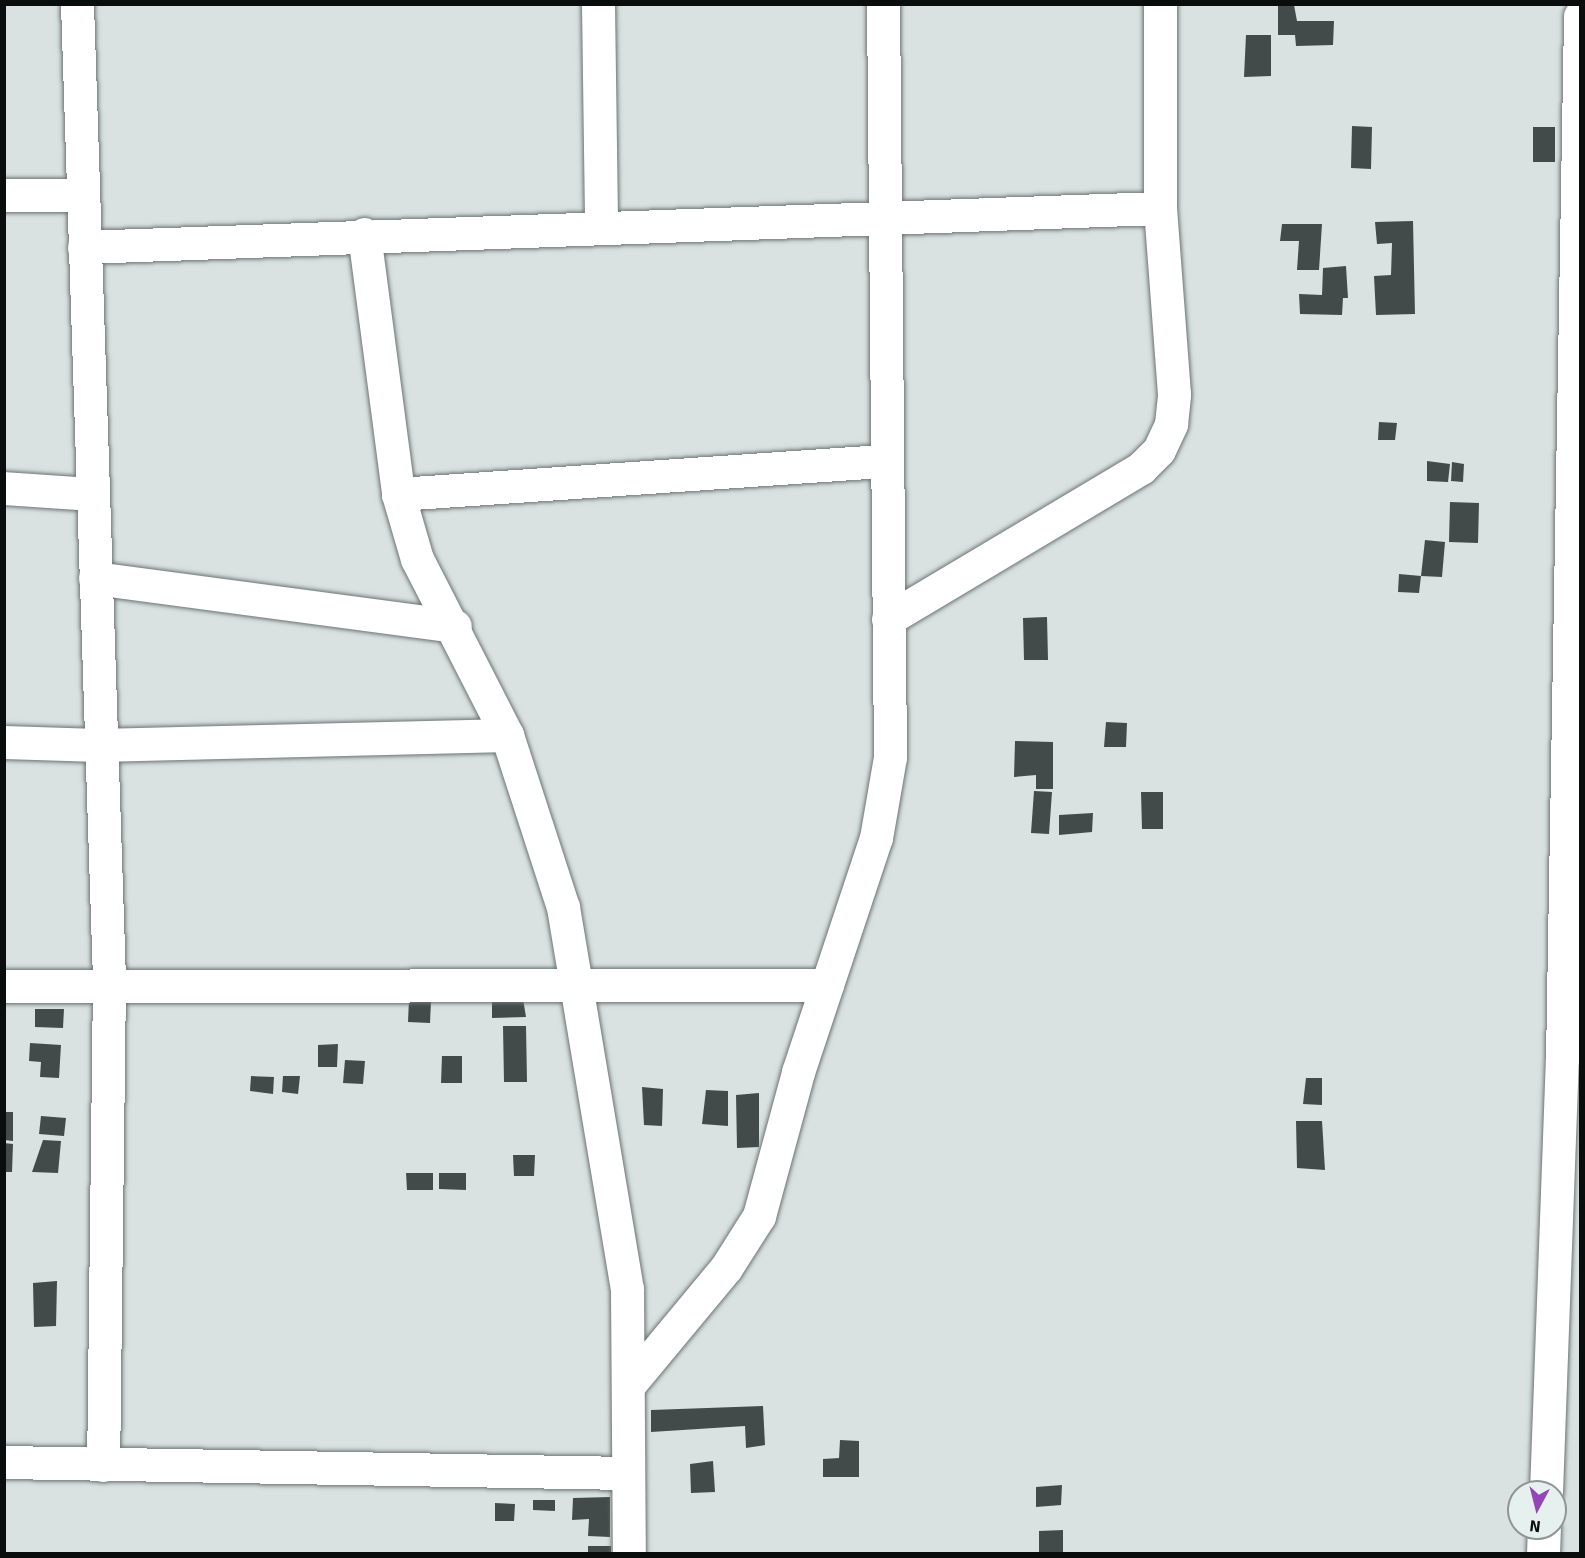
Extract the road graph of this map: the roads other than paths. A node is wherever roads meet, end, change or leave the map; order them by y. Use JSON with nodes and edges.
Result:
{"nodes":[{"id":1,"x":77,"y":4,"type":"edge"},
{"id":2,"x":598,"y":4,"type":"edge"},
{"id":3,"x":883,"y":4,"type":"edge"},
{"id":4,"x":1160,"y":4,"type":"edge"},
{"id":5,"x":1581,"y":16,"type":"edge"},
{"id":6,"x":4,"y":195,"type":"edge"},
{"id":7,"x":82,"y":195,"type":"junction"},
{"id":8,"x":1160,"y":208,"type":"junction"},
{"id":9,"x":887,"y":216,"type":"junction"},
{"id":10,"x":601,"y":225,"type":"junction"},
{"id":11,"x":364,"y":234,"type":"junction"},
{"id":12,"x":84,"y":247,"type":"junction"},
{"id":13,"x":887,"y":461,"type":"junction"},
{"id":14,"x":4,"y":488,"type":"edge"},
{"id":15,"x":92,"y":494,"type":"junction"},
{"id":16,"x":398,"y":494,"type":"junction"},
{"id":17,"x":95,"y":578,"type":"junction"},
{"id":18,"x":888,"y":619,"type":"junction"},
{"id":19,"x":455,"y":626,"type":"junction"},
{"id":20,"x":507,"y":735,"type":"junction"},
{"id":21,"x":4,"y":742,"type":"edge"},
{"id":22,"x":98,"y":745,"type":"junction"},
{"id":23,"x":109,"y":981,"type":"junction"},
{"id":24,"x":574,"y":982,"type":"junction"},
{"id":25,"x":827,"y":985,"type":"junction"},
{"id":26,"x":4,"y":986,"type":"edge"},
{"id":27,"x":628,"y":1386,"type":"junction"},
{"id":28,"x":4,"y":1462,"type":"edge"},
{"id":29,"x":103,"y":1465,"type":"junction"},
{"id":30,"x":626,"y":1473,"type":"junction"},
{"id":31,"x":1546,"y":1480,"type":"edge"},
{"id":32,"x":629,"y":1554,"type":"edge"}],
"edges":[{"from":1,"to":7,"type":"street"},
{"from":2,"to":10,"type":"street"},
{"from":3,"to":9,"type":"street"},
{"from":4,"to":8,"type":"street"},
{"from":5,"to":31,"type":"street"},
{"from":6,"to":7,"type":"street"},
{"from":7,"to":12,"type":"street"},
{"from":8,"to":9,"type":"street"},
{"from":8,"to":18,"type":"street"},
{"from":9,"to":10,"type":"street"},
{"from":9,"to":13,"type":"street"},
{"from":10,"to":11,"type":"street"},
{"from":11,"to":12,"type":"street"},
{"from":11,"to":16,"type":"street"},
{"from":12,"to":15,"type":"street"},
{"from":13,"to":16,"type":"street"},
{"from":13,"to":18,"type":"street"},
{"from":14,"to":15,"type":"street"},
{"from":15,"to":17,"type":"street"},
{"from":16,"to":19,"type":"street"},
{"from":17,"to":19,"type":"street"},
{"from":17,"to":22,"type":"street"},
{"from":18,"to":25,"type":"street"},
{"from":19,"to":20,"type":"street"},
{"from":20,"to":22,"type":"street"},
{"from":20,"to":24,"type":"street"},
{"from":21,"to":22,"type":"street"},
{"from":22,"to":23,"type":"street"},
{"from":23,"to":24,"type":"street"},
{"from":23,"to":26,"type":"street"},
{"from":23,"to":29,"type":"street"},
{"from":24,"to":25,"type":"street"},
{"from":24,"to":27,"type":"street"},
{"from":25,"to":27,"type":"street"},
{"from":27,"to":30,"type":"street"},
{"from":28,"to":29,"type":"street"},
{"from":29,"to":30,"type":"street"},
{"from":30,"to":32,"type":"street"}]}
